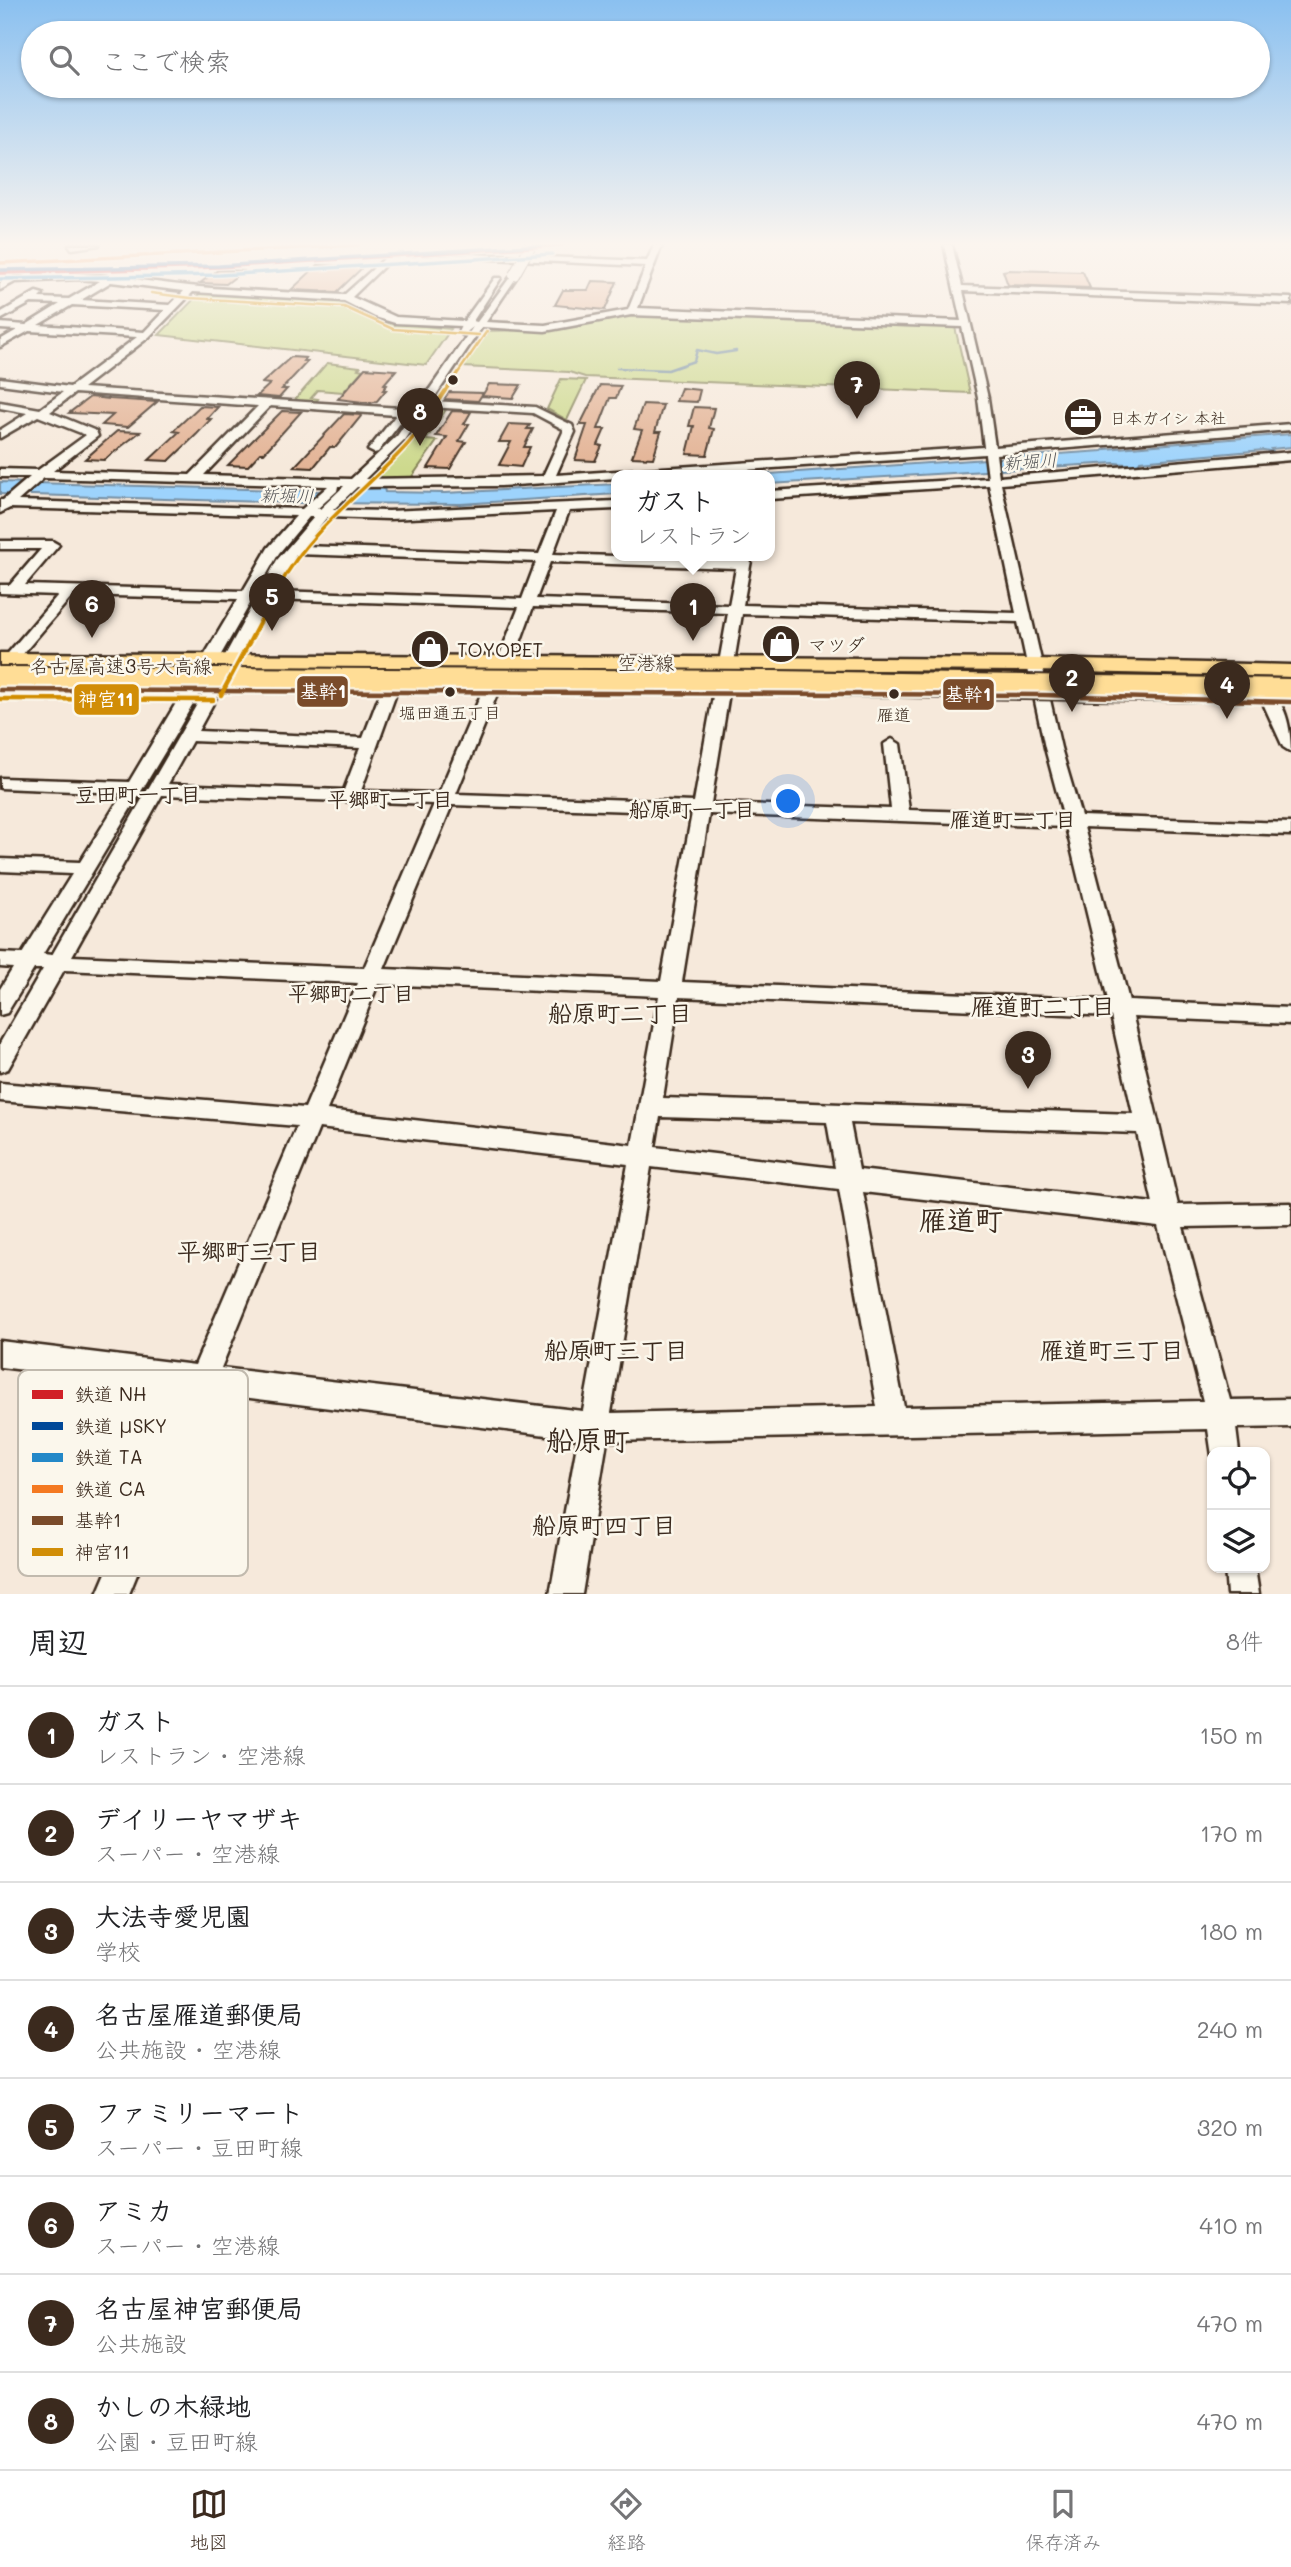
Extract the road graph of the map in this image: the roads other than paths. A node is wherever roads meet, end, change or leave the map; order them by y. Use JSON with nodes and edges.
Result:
{"nodes":[{"id":1,"x":42,"y":319,"type":"edge"},
{"id":2,"x":85,"y":319,"type":"edge"},
{"id":3,"x":162,"y":319,"type":"edge"},
{"id":4,"x":393,"y":319,"type":"edge"},
{"id":5,"x":469,"y":319,"type":"edge"},
{"id":6,"x":484,"y":319,"type":"edge"},
{"id":7,"x":595,"y":319,"type":"edge"},
{"id":8,"x":837,"y":319,"type":"edge"},
{"id":9,"x":964,"y":319,"type":"edge"},
{"id":10,"x":965,"y":324,"type":"junction"},
{"id":11,"x":466,"y":325,"type":"junction"},
{"id":12,"x":480,"y":326,"type":"junction"},
{"id":13,"x":0,"y":327,"type":"edge"},
{"id":14,"x":27,"y":328,"type":"junction"},
{"id":15,"x":68,"y":330,"type":"junction"},
{"id":16,"x":146,"y":335,"type":"junction"},
{"id":17,"x":0,"y":344,"type":"edge"},
{"id":18,"x":5,"y":381,"type":"edge"},
{"id":19,"x":0,"y":389,"type":"edge"},
{"id":20,"x":72,"y":390,"type":"junction"},
{"id":21,"x":266,"y":404,"type":"junction"},
{"id":22,"x":425,"y":404,"type":"junction"},
{"id":23,"x":0,"y":405,"type":"edge"},
{"id":24,"x":405,"y":412,"type":"junction"},
{"id":25,"x":38,"y":413,"type":"junction"},
{"id":26,"x":1291,"y":427,"type":"edge"},
{"id":27,"x":0,"y":435,"type":"edge"},
{"id":28,"x":1226,"y":447,"type":"junction"},
{"id":29,"x":990,"y":453,"type":"junction"},
{"id":30,"x":1291,"y":456,"type":"edge"},
{"id":31,"x":701,"y":470,"type":"edge"},
{"id":32,"x":0,"y":473,"type":"edge"},
{"id":33,"x":611,"y":475,"type":"edge"},
{"id":34,"x":37,"y":477,"type":"junction"},
{"id":35,"x":194,"y":478,"type":"junction"},
{"id":36,"x":548,"y":479,"type":"junction"},
{"id":37,"x":993,"y":479,"type":"junction"},
{"id":38,"x":344,"y":486,"type":"junction"},
{"id":39,"x":775,"y":495,"type":"edge"},
{"id":40,"x":4,"y":504,"type":"edge"},
{"id":41,"x":611,"y":505,"type":"edge"},
{"id":42,"x":563,"y":509,"type":"junction"},
{"id":43,"x":318,"y":510,"type":"junction"},
{"id":44,"x":0,"y":545,"type":"edge"},
{"id":45,"x":291,"y":550,"type":"junction"},
{"id":46,"x":545,"y":558,"type":"junction"},
{"id":47,"x":611,"y":559,"type":"edge"},
{"id":48,"x":745,"y":561,"type":"edge"},
{"id":49,"x":7,"y":589,"type":"edge"},
{"id":50,"x":69,"y":590,"type":"junction"},
{"id":51,"x":246,"y":595,"type":"junction"},
{"id":52,"x":264,"y":595,"type":"junction"},
{"id":53,"x":526,"y":604,"type":"junction"},
{"id":54,"x":737,"y":610,"type":"junction"},
{"id":55,"x":1026,"y":618,"type":"junction"},
{"id":56,"x":230,"y":661,"type":"junction"},
{"id":57,"x":208,"y":662,"type":"junction"},
{"id":58,"x":505,"y":662,"type":"junction"},
{"id":59,"x":729,"y":662,"type":"junction"},
{"id":60,"x":1035,"y":664,"type":"junction"},
{"id":61,"x":2,"y":667,"type":"edge"},
{"id":62,"x":1291,"y":674,"type":"edge"},
{"id":63,"x":773,"y":682,"type":"junction"},
{"id":64,"x":1291,"y":685,"type":"edge"},
{"id":65,"x":0,"y":690,"type":"edge"},
{"id":66,"x":191,"y":691,"type":"junction"},
{"id":67,"x":213,"y":691,"type":"junction"},
{"id":68,"x":389,"y":691,"type":"junction"},
{"id":69,"x":490,"y":692,"type":"junction"},
{"id":70,"x":722,"y":692,"type":"junction"},
{"id":71,"x":1043,"y":695,"type":"junction"},
{"id":72,"x":1284,"y":698,"type":"edge"},
{"id":73,"x":187,"y":736,"type":"junction"},
{"id":74,"x":369,"y":743,"type":"junction"},
{"id":75,"x":892,"y":744,"type":"dead end"},
{"id":76,"x":1291,"y":747,"type":"edge"},
{"id":77,"x":0,"y":783,"type":"edge"},
{"id":78,"x":132,"y":788,"type":"junction"},
{"id":79,"x":156,"y":789,"type":"junction"},
{"id":80,"x":350,"y":796,"type":"junction"},
{"id":81,"x":445,"y":800,"type":"junction"},
{"id":82,"x":701,"y":809,"type":"junction"},
{"id":83,"x":901,"y":816,"type":"junction"},
{"id":84,"x":1072,"y":821,"type":"junction"},
{"id":85,"x":1291,"y":829,"type":"edge"},
{"id":86,"x":0,"y":865,"type":"edge"},
{"id":87,"x":83,"y":868,"type":"junction"},
{"id":88,"x":0,"y":960,"type":"edge"},
{"id":89,"x":28,"y":961,"type":"junction"},
{"id":90,"x":57,"y":963,"type":"junction"},
{"id":91,"x":371,"y":976,"type":"junction"},
{"id":92,"x":670,"y":989,"type":"junction"},
{"id":93,"x":0,"y":1007,"type":"edge"},
{"id":94,"x":1119,"y":1008,"type":"junction"},
{"id":95,"x":1291,"y":1016,"type":"edge"},
{"id":96,"x":0,"y":1063,"type":"edge"},
{"id":97,"x":0,"y":1091,"type":"edge"},
{"id":98,"x":650,"y":1107,"type":"junction"},
{"id":99,"x":837,"y":1113,"type":"junction"},
{"id":100,"x":312,"y":1118,"type":"junction"},
{"id":101,"x":1146,"y":1124,"type":"junction"},
{"id":102,"x":642,"y":1156,"type":"junction"},
{"id":103,"x":849,"y":1180,"type":"junction"},
{"id":104,"x":1291,"y":1214,"type":"edge"},
{"id":105,"x":1168,"y":1216,"type":"junction"},
{"id":106,"x":0,"y":1354,"type":"edge"},
{"id":107,"x":130,"y":1370,"type":"edge"},
{"id":108,"x":207,"y":1370,"type":"edge"},
{"id":109,"x":248,"y":1385,"type":"edge"},
{"id":110,"x":1291,"y":1413,"type":"edge"},
{"id":111,"x":1220,"y":1414,"type":"junction"},
{"id":112,"x":893,"y":1421,"type":"junction"},
{"id":113,"x":595,"y":1427,"type":"junction"},
{"id":114,"x":1224,"y":1447,"type":"edge"},
{"id":115,"x":1241,"y":1573,"type":"edge"},
{"id":116,"x":121,"y":1576,"type":"edge"},
{"id":117,"x":113,"y":1594,"type":"edge"},
{"id":118,"x":566,"y":1594,"type":"edge"},
{"id":119,"x":1243,"y":1594,"type":"edge"}],
"edges":[{"from":1,"to":14,"type":"street"},
{"from":2,"to":15,"type":"street"},
{"from":3,"to":16,"type":"street"},
{"from":4,"to":11,"type":"street"},
{"from":5,"to":11,"type":"street"},
{"from":6,"to":12,"type":"street","bridge":true},
{"from":7,"to":12,"type":"street"},
{"from":8,"to":10,"type":"street"},
{"from":9,"to":10,"type":"street"},
{"from":10,"to":29,"type":"street"},
{"from":11,"to":12,"type":"street"},
{"from":11,"to":24,"type":"street"},
{"from":12,"to":22,"type":"street"},
{"from":13,"to":14,"type":"street"},
{"from":14,"to":15,"type":"street"},
{"from":14,"to":17,"type":"street"},
{"from":15,"to":16,"type":"street"},
{"from":16,"to":20,"type":"street"},
{"from":18,"to":19,"type":"street"},
{"from":18,"to":20,"type":"street"},
{"from":20,"to":21,"type":"street"},
{"from":20,"to":25,"type":"street"},
{"from":21,"to":24,"type":"street"},
{"from":21,"to":35,"type":"street"},
{"from":22,"to":36,"type":"street"},
{"from":22,"to":38,"type":"street"},
{"from":23,"to":25,"type":"street"},
{"from":24,"to":38,"type":"street"},
{"from":25,"to":27,"type":"street"},
{"from":25,"to":34,"type":"street"},
{"from":26,"to":28,"type":"street"},
{"from":28,"to":29,"type":"street"},
{"from":28,"to":30,"type":"street"},
{"from":28,"to":37,"type":"street"},
{"from":29,"to":31,"type":"street"},
{"from":29,"to":37,"type":"street"},
{"from":32,"to":34,"type":"street"},
{"from":33,"to":36,"type":"street"},
{"from":34,"to":35,"type":"street"},
{"from":34,"to":40,"type":"street"},
{"from":35,"to":38,"type":"street"},
{"from":36,"to":38,"type":"street"},
{"from":37,"to":39,"type":"street"},
{"from":37,"to":55,"type":"street"},
{"from":38,"to":43,"type":"street"},
{"from":40,"to":43,"type":"street"},
{"from":41,"to":42,"type":"street"},
{"from":42,"to":43,"type":"street"},
{"from":42,"to":46,"type":"street"},
{"from":43,"to":45,"type":"street"},
{"from":43,"to":51,"type":"street"},
{"from":44,"to":49,"type":"street"},
{"from":45,"to":46,"type":"street"},
{"from":45,"to":52,"type":"street"},
{"from":46,"to":47,"type":"street"},
{"from":46,"to":53,"type":"street"},
{"from":48,"to":54,"type":"street"},
{"from":49,"to":50,"type":"street"},
{"from":50,"to":51,"type":"street"},
{"from":50,"to":61,"type":"street"},
{"from":51,"to":57,"type":"street"},
{"from":52,"to":53,"type":"street"},
{"from":52,"to":56,"type":"street"},
{"from":53,"to":54,"type":"street"},
{"from":53,"to":58,"type":"street"},
{"from":54,"to":55,"type":"street"},
{"from":54,"to":59,"type":"street"},
{"from":55,"to":60,"type":"street"},
{"from":56,"to":57,"type":"main road","name":"空港線"},
{"from":56,"to":58,"type":"main road","name":"空港線"},
{"from":56,"to":67,"type":"street"},
{"from":57,"to":61,"type":"main road","name":"空港線"},
{"from":57,"to":66,"type":"street"},
{"from":58,"to":59,"type":"main road","name":"空港線"},
{"from":59,"to":60,"type":"main road","name":"空港線"},
{"from":59,"to":70,"type":"street"},
{"from":60,"to":62,"type":"main road","name":"空港線"},
{"from":60,"to":71,"type":"street"},
{"from":61,"to":62,"type":"highway"},
{"from":61,"to":63,"type":"highway","name":"名古屋高速3号大高線","bridge":true},
{"from":63,"to":64,"type":"highway","bridge":true},
{"from":63,"to":72,"type":"highway","name":"名古屋高速3号大高線","bridge":true},
{"from":65,"to":66,"type":"main road","name":"空港線"},
{"from":66,"to":67,"type":"main road","name":"空港線"},
{"from":66,"to":78,"type":"street"},
{"from":67,"to":68,"type":"main road","name":"空港線"},
{"from":67,"to":73,"type":"street"},
{"from":68,"to":69,"type":"main road","name":"空港線"},
{"from":68,"to":74,"type":"street"},
{"from":69,"to":70,"type":"main road","name":"空港線"},
{"from":69,"to":81,"type":"street"},
{"from":70,"to":71,"type":"main road","name":"空港線"},
{"from":70,"to":82,"type":"street"},
{"from":71,"to":72,"type":"main road","name":"空港線"},
{"from":71,"to":84,"type":"street"},
{"from":72,"to":76,"type":"street"},
{"from":73,"to":74,"type":"street"},
{"from":73,"to":79,"type":"street"},
{"from":74,"to":80,"type":"street"},
{"from":75,"to":83,"type":"street"},
{"from":77,"to":78,"type":"street"},
{"from":78,"to":87,"type":"street"},
{"from":79,"to":80,"type":"street"},
{"from":79,"to":90,"type":"street"},
{"from":80,"to":81,"type":"street"},
{"from":81,"to":82,"type":"street"},
{"from":81,"to":91,"type":"street"},
{"from":82,"to":83,"type":"street"},
{"from":82,"to":92,"type":"street"},
{"from":83,"to":84,"type":"street"},
{"from":84,"to":85,"type":"street"},
{"from":84,"to":94,"type":"street"},
{"from":86,"to":87,"type":"street"},
{"from":87,"to":89,"type":"street"},
{"from":88,"to":89,"type":"street"},
{"from":89,"to":90,"type":"street"},
{"from":89,"to":93,"type":"street"},
{"from":90,"to":91,"type":"street"},
{"from":90,"to":96,"type":"street"},
{"from":91,"to":92,"type":"street"},
{"from":91,"to":100,"type":"street"},
{"from":92,"to":94,"type":"street"},
{"from":92,"to":98,"type":"street"},
{"from":94,"to":95,"type":"street"},
{"from":94,"to":101,"type":"street"},
{"from":97,"to":100,"type":"street"},
{"from":98,"to":99,"type":"street"},
{"from":98,"to":102,"type":"street"},
{"from":99,"to":101,"type":"street"},
{"from":99,"to":103,"type":"street"},
{"from":100,"to":102,"type":"street"},
{"from":100,"to":108,"type":"street"},
{"from":101,"to":105,"type":"street"},
{"from":102,"to":103,"type":"street"},
{"from":102,"to":113,"type":"street"},
{"from":103,"to":105,"type":"street"},
{"from":103,"to":112,"type":"street"},
{"from":104,"to":105,"type":"street"},
{"from":105,"to":111,"type":"street"},
{"from":106,"to":107,"type":"street"},
{"from":109,"to":113,"type":"street"},
{"from":110,"to":111,"type":"street"},
{"from":111,"to":112,"type":"street"},
{"from":111,"to":114,"type":"street"},
{"from":112,"to":113,"type":"street"},
{"from":113,"to":118,"type":"street"},
{"from":115,"to":119,"type":"street"},
{"from":116,"to":117,"type":"street"}]}
